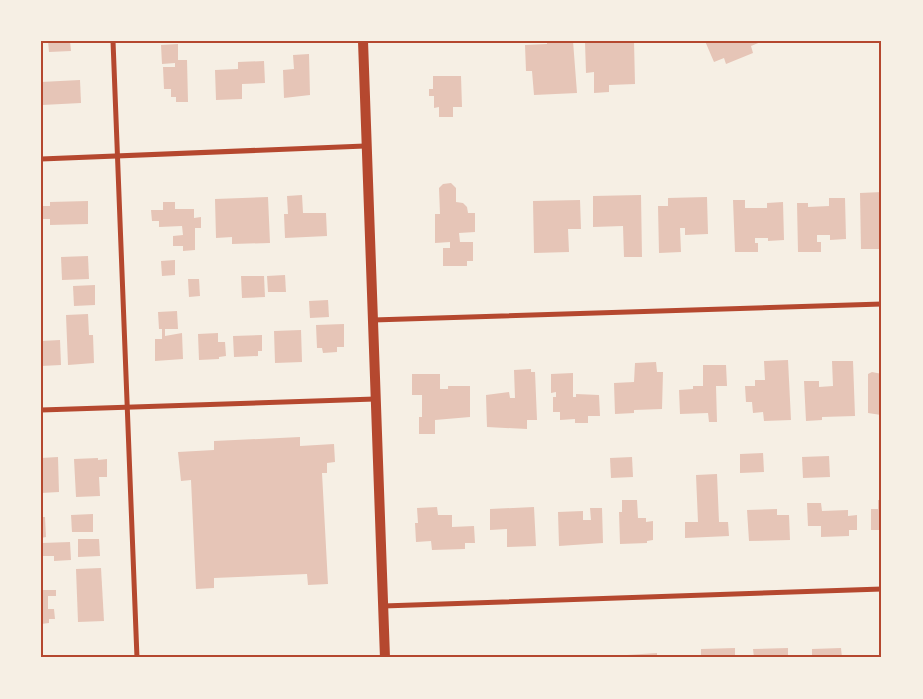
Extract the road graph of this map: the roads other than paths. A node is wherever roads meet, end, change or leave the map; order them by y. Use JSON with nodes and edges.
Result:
{"nodes":[{"id":1,"x":113,"y":41,"type":"edge"},
{"id":2,"x":363,"y":41,"type":"edge"},
{"id":3,"x":365,"y":146,"type":"junction"},
{"id":4,"x":117,"y":156,"type":"junction"},
{"id":5,"x":41,"y":159,"type":"edge"},
{"id":6,"x":882,"y":304,"type":"edge"},
{"id":7,"x":372,"y":320,"type":"junction"},
{"id":8,"x":375,"y":399,"type":"junction"},
{"id":9,"x":127,"y":407,"type":"junction"},
{"id":10,"x":41,"y":410,"type":"edge"},
{"id":11,"x":882,"y":589,"type":"edge"},
{"id":12,"x":383,"y":606,"type":"junction"},
{"id":13,"x":137,"y":658,"type":"edge"},
{"id":14,"x":385,"y":658,"type":"edge"}],
"edges":[{"from":1,"to":4,"type":"street"},
{"from":2,"to":3,"type":"main road"},
{"from":3,"to":4,"type":"street"},
{"from":3,"to":7,"type":"main road"},
{"from":4,"to":5,"type":"street"},
{"from":4,"to":9,"type":"street"},
{"from":6,"to":7,"type":"street"},
{"from":7,"to":8,"type":"main road"},
{"from":8,"to":9,"type":"street"},
{"from":8,"to":12,"type":"main road"},
{"from":9,"to":10,"type":"street"},
{"from":9,"to":13,"type":"street"},
{"from":11,"to":12,"type":"street"},
{"from":12,"to":14,"type":"main road"}]}
